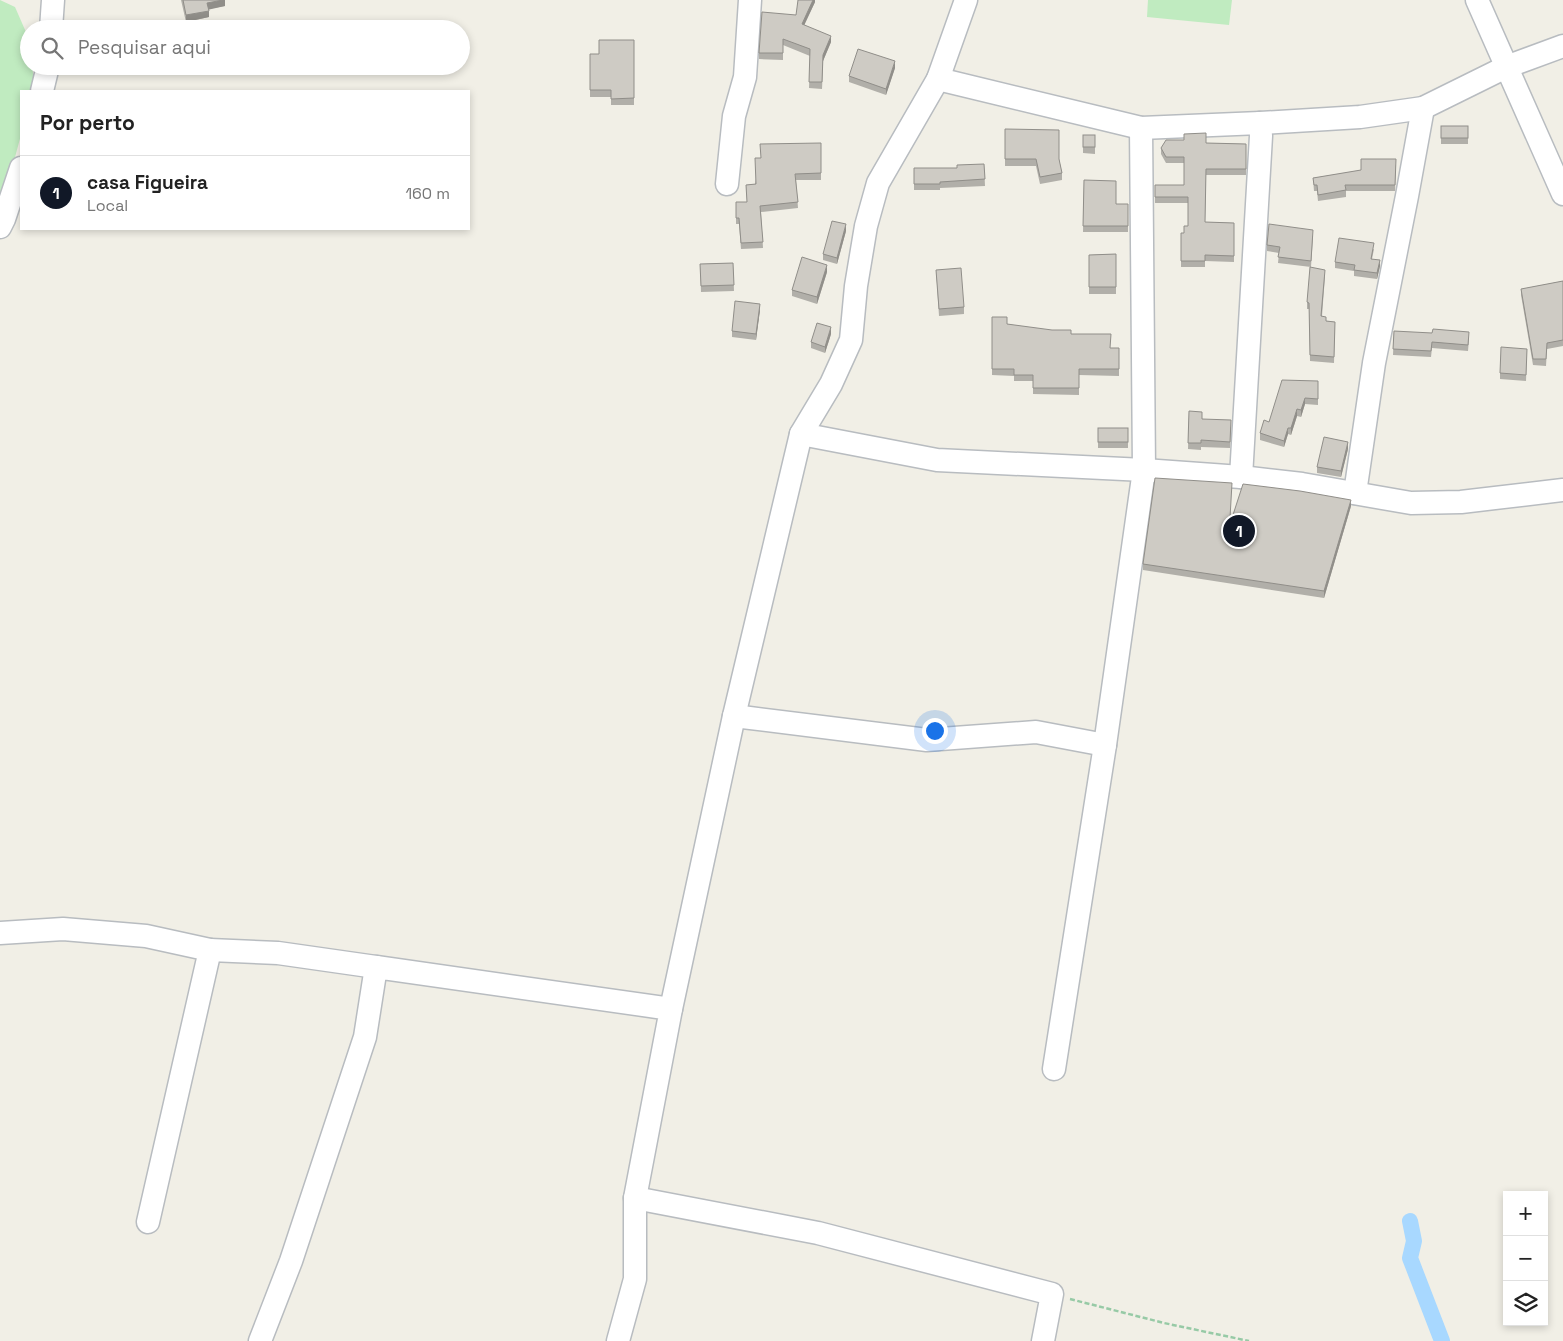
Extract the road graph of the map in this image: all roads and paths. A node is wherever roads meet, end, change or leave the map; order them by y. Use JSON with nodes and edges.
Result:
{"nodes":[{"id":1,"x":53,"y":0,"type":"edge"},
{"id":2,"x":750,"y":0,"type":"edge"},
{"id":3,"x":966,"y":0,"type":"edge"},
{"id":4,"x":1477,"y":0,"type":"edge"},
{"id":5,"x":52,"y":20,"type":"edge"},
{"id":6,"x":1563,"y":46,"type":"edge"},
{"id":7,"x":1506,"y":67,"type":"junction"},
{"id":8,"x":46,"y":75,"type":"edge"},
{"id":9,"x":938,"y":79,"type":"junction"},
{"id":10,"x":42,"y":90,"type":"edge"},
{"id":11,"x":1423,"y":108,"type":"junction"},
{"id":12,"x":1260,"y":123,"type":"junction"},
{"id":13,"x":1141,"y":128,"type":"junction"},
{"id":14,"x":20,"y":171,"type":"edge"},
{"id":15,"x":727,"y":184,"type":"dead end"},
{"id":16,"x":1563,"y":194,"type":"edge"},
{"id":17,"x":0,"y":227,"type":"edge"},
{"id":18,"x":800,"y":434,"type":"junction"},
{"id":19,"x":1144,"y":470,"type":"junction"},
{"id":20,"x":1241,"y":477,"type":"junction"},
{"id":21,"x":1563,"y":490,"type":"edge"},
{"id":22,"x":1355,"y":493,"type":"junction"},
{"id":23,"x":734,"y":716,"type":"junction"},
{"id":24,"x":1105,"y":745,"type":"junction"},
{"id":25,"x":0,"y":932,"type":"edge"},
{"id":26,"x":210,"y":950,"type":"junction"},
{"id":27,"x":376,"y":967,"type":"junction"},
{"id":28,"x":671,"y":1009,"type":"junction"},
{"id":29,"x":1054,"y":1069,"type":"dead end"},
{"id":30,"x":635,"y":1198,"type":"junction"},
{"id":31,"x":148,"y":1222,"type":"dead end"},
{"id":32,"x":1052,"y":1294,"type":"junction"},
{"id":33,"x":260,"y":1341,"type":"edge"},
{"id":34,"x":618,"y":1341,"type":"edge"},
{"id":35,"x":1043,"y":1341,"type":"edge"},
{"id":36,"x":1249,"y":1341,"type":"edge"}],
"edges":[{"from":1,"to":5,"type":"street"},
{"from":2,"to":15,"type":"street"},
{"from":3,"to":9,"type":"street"},
{"from":4,"to":7,"type":"street"},
{"from":6,"to":7,"type":"street"},
{"from":7,"to":11,"type":"street"},
{"from":7,"to":16,"type":"street"},
{"from":8,"to":10,"type":"street"},
{"from":9,"to":13,"type":"street"},
{"from":9,"to":18,"type":"street"},
{"from":11,"to":12,"type":"street"},
{"from":11,"to":22,"type":"street"},
{"from":12,"to":13,"type":"street"},
{"from":12,"to":20,"type":"street"},
{"from":13,"to":19,"type":"street"},
{"from":14,"to":17,"type":"street"},
{"from":18,"to":19,"type":"street"},
{"from":18,"to":23,"type":"street"},
{"from":19,"to":20,"type":"street"},
{"from":19,"to":24,"type":"street"},
{"from":20,"to":22,"type":"street"},
{"from":21,"to":22,"type":"street"},
{"from":23,"to":24,"type":"street"},
{"from":23,"to":28,"type":"street"},
{"from":24,"to":29,"type":"street"},
{"from":25,"to":26,"type":"street"},
{"from":26,"to":27,"type":"street"},
{"from":26,"to":31,"type":"street"},
{"from":27,"to":28,"type":"street"},
{"from":27,"to":33,"type":"street"},
{"from":28,"to":30,"type":"street"},
{"from":30,"to":32,"type":"street"},
{"from":30,"to":34,"type":"street"},
{"from":32,"to":35,"type":"street"},
{"from":32,"to":36,"type":"path"}]}
